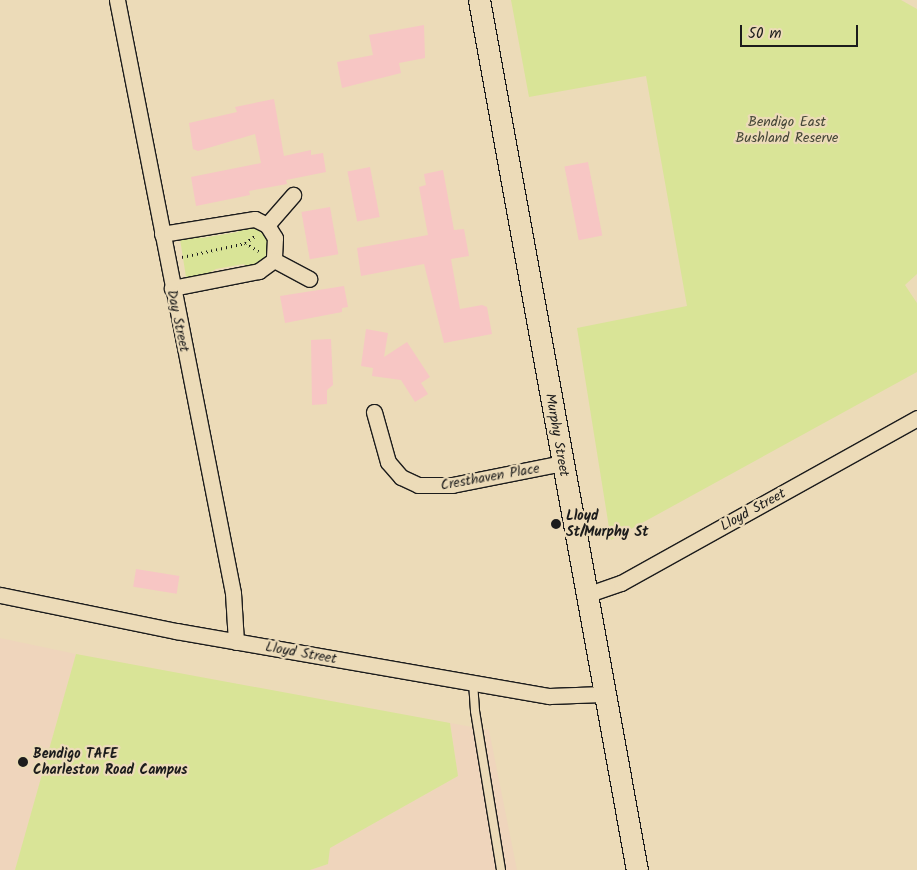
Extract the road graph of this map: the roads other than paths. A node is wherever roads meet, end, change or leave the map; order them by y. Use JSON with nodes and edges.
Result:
{"nodes":[{"id":1,"x":118,"y":0,"type":"edge"},
{"id":2,"x":479,"y":0,"type":"edge"},
{"id":3,"x":293,"y":195,"type":"dead end"},
{"id":4,"x":267,"y":225,"type":"junction"},
{"id":5,"x":162,"y":234,"type":"junction"},
{"id":6,"x":274,"y":260,"type":"junction"},
{"id":7,"x":309,"y":279,"type":"dead end"},
{"id":8,"x":172,"y":288,"type":"junction"},
{"id":9,"x":374,"y":412,"type":"dead end"},
{"id":10,"x":917,"y":418,"type":"edge"},
{"id":11,"x":562,"y":463,"type":"junction"},
{"id":12,"x":0,"y":595,"type":"edge"},
{"id":13,"x":586,"y":595,"type":"junction"},
{"id":14,"x":236,"y":642,"type":"junction"},
{"id":15,"x":473,"y":682,"type":"junction"},
{"id":16,"x":603,"y":694,"type":"junction"},
{"id":17,"x":501,"y":870,"type":"edge"},
{"id":18,"x":637,"y":870,"type":"edge"}],
"edges":[{"from":1,"to":5,"type":"street","name":"Day Street"},
{"from":2,"to":11,"type":"street","name":"Murphy Street"},
{"from":3,"to":4,"type":"street"},
{"from":4,"to":5,"type":"street"},
{"from":4,"to":6,"type":"street"},
{"from":5,"to":8,"type":"street","name":"Day Street"},
{"from":6,"to":7,"type":"street"},
{"from":6,"to":8,"type":"street"},
{"from":8,"to":14,"type":"street","name":"Day Street"},
{"from":9,"to":11,"type":"street","name":"Cresthaven Place"},
{"from":10,"to":13,"type":"street","name":"Lloyd Street"},
{"from":11,"to":13,"type":"street","name":"Murphy Street"},
{"from":12,"to":14,"type":"street","name":"Lloyd Street"},
{"from":13,"to":16,"type":"street","name":"Murphy Street"},
{"from":14,"to":15,"type":"street","name":"Lloyd Street"},
{"from":15,"to":16,"type":"street","name":"Lloyd Street"},
{"from":15,"to":17,"type":"lane"},
{"from":16,"to":18,"type":"street","name":"Murphy Street"}]}
